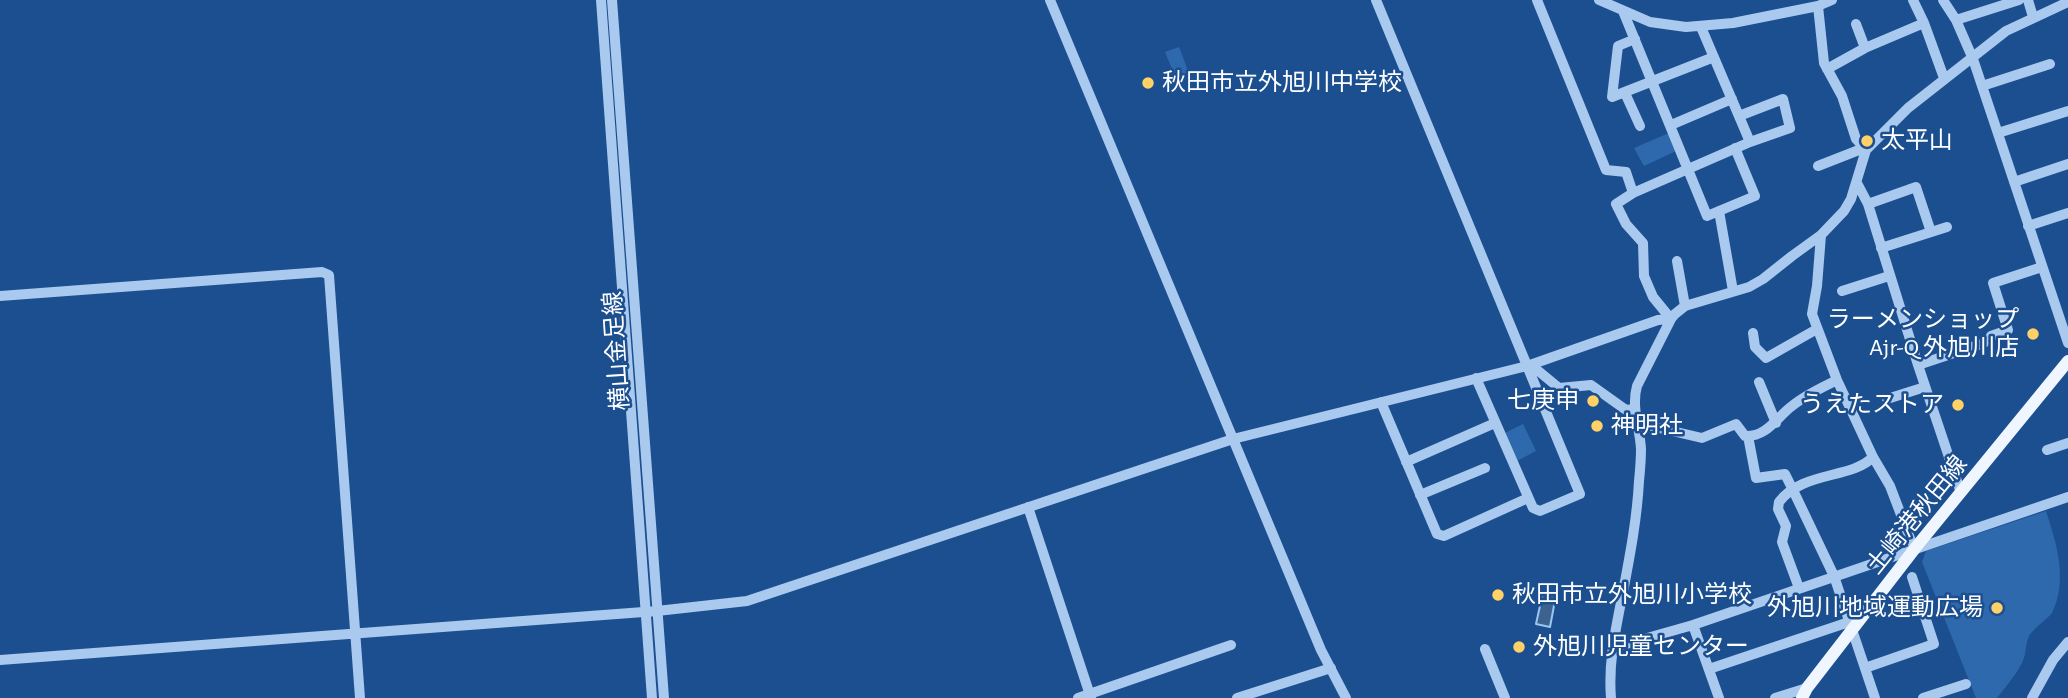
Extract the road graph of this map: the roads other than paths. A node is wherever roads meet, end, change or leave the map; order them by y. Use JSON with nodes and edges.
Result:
{"nodes":[{"id":1,"x":601,"y":0,"type":"edge"},
{"id":2,"x":612,"y":0,"type":"edge"},
{"id":3,"x":1050,"y":0,"type":"edge"},
{"id":4,"x":1376,"y":0,"type":"edge"},
{"id":5,"x":1537,"y":0,"type":"edge"},
{"id":6,"x":1599,"y":0,"type":"edge"},
{"id":7,"x":1832,"y":0,"type":"edge"},
{"id":8,"x":1913,"y":0,"type":"edge"},
{"id":9,"x":1943,"y":0,"type":"edge"},
{"id":10,"x":2019,"y":0,"type":"edge"},
{"id":11,"x":2028,"y":0,"type":"edge"},
{"id":12,"x":2068,"y":2,"type":"edge"},
{"id":13,"x":1818,"y":6,"type":"junction"},
{"id":14,"x":1623,"y":11,"type":"junction"},
{"id":15,"x":2033,"y":17,"type":"junction"},
{"id":16,"x":1956,"y":20,"type":"junction"},
{"id":17,"x":1924,"y":23,"type":"junction"},
{"id":18,"x":1856,"y":24,"type":"dead end"},
{"id":19,"x":1701,"y":27,"type":"junction"},
{"id":20,"x":1635,"y":39,"type":"junction"},
{"id":21,"x":1865,"y":48,"type":"junction"},
{"id":22,"x":1714,"y":57,"type":"junction"},
{"id":23,"x":1973,"y":58,"type":"junction"},
{"id":24,"x":2050,"y":64,"type":"dead end"},
{"id":25,"x":1828,"y":69,"type":"junction"},
{"id":26,"x":1944,"y":78,"type":"junction"},
{"id":27,"x":1653,"y":83,"type":"junction"},
{"id":28,"x":1982,"y":86,"type":"junction"},
{"id":29,"x":1625,"y":93,"type":"junction"},
{"id":30,"x":1732,"y":99,"type":"junction"},
{"id":31,"x":2068,"y":111,"type":"edge"},
{"id":32,"x":1739,"y":116,"type":"junction"},
{"id":33,"x":1671,"y":125,"type":"junction"},
{"id":34,"x":1640,"y":126,"type":"dead end"},
{"id":35,"x":1998,"y":134,"type":"junction"},
{"id":36,"x":1750,"y":142,"type":"junction"},
{"id":37,"x":1735,"y":148,"type":"junction"},
{"id":38,"x":1865,"y":149,"type":"junction"},
{"id":39,"x":2068,"y":164,"type":"edge"},
{"id":40,"x":1818,"y":166,"type":"dead end"},
{"id":41,"x":1689,"y":168,"type":"junction"},
{"id":42,"x":2014,"y":182,"type":"junction"},
{"id":43,"x":1857,"y":183,"type":"junction"},
{"id":44,"x":1633,"y":193,"type":"junction"},
{"id":45,"x":1868,"y":204,"type":"junction"},
{"id":46,"x":1719,"y":211,"type":"junction"},
{"id":47,"x":2068,"y":213,"type":"edge"},
{"id":48,"x":2028,"y":226,"type":"junction"},
{"id":49,"x":1947,"y":227,"type":"dead end"},
{"id":50,"x":1931,"y":232,"type":"junction"},
{"id":51,"x":1821,"y":235,"type":"junction"},
{"id":52,"x":1881,"y":248,"type":"junction"},
{"id":53,"x":1677,"y":261,"type":"dead end"},
{"id":54,"x":2042,"y":267,"type":"junction"},
{"id":55,"x":1889,"y":276,"type":"junction"},
{"id":56,"x":1733,"y":291,"type":"junction"},
{"id":57,"x":1842,"y":291,"type":"dead end"},
{"id":58,"x":0,"y":296,"type":"edge"},
{"id":59,"x":1685,"y":306,"type":"junction"},
{"id":60,"x":1671,"y":319,"type":"junction"},
{"id":61,"x":1817,"y":329,"type":"junction"},
{"id":62,"x":1754,"y":333,"type":"dead end"},
{"id":63,"x":2068,"y":343,"type":"edge"},
{"id":64,"x":2068,"y":361,"type":"edge"},
{"id":65,"x":1530,"y":365,"type":"junction"},
{"id":66,"x":1918,"y":366,"type":"junction"},
{"id":67,"x":1476,"y":378,"type":"junction"},
{"id":68,"x":1837,"y":380,"type":"junction"},
{"id":69,"x":1759,"y":382,"type":"dead end"},
{"id":70,"x":1925,"y":387,"type":"junction"},
{"id":71,"x":1888,"y":399,"type":"dead end"},
{"id":72,"x":1381,"y":402,"type":"junction"},
{"id":73,"x":1634,"y":409,"type":"junction"},
{"id":74,"x":1776,"y":422,"type":"junction"},
{"id":75,"x":1495,"y":423,"type":"junction"},
{"id":76,"x":1638,"y":423,"type":"junction"},
{"id":77,"x":1748,"y":436,"type":"junction"},
{"id":78,"x":1233,"y":439,"type":"junction"},
{"id":79,"x":2068,"y":443,"type":"edge"},
{"id":80,"x":2046,"y":450,"type":"dead end"},
{"id":81,"x":1873,"y":457,"type":"junction"},
{"id":82,"x":1406,"y":462,"type":"junction"},
{"id":83,"x":1485,"y":468,"type":"dead end"},
{"id":84,"x":1793,"y":488,"type":"junction"},
{"id":85,"x":1961,"y":493,"type":"junction"},
{"id":86,"x":1420,"y":495,"type":"junction"},
{"id":87,"x":2068,"y":497,"type":"edge"},
{"id":88,"x":1528,"y":498,"type":"junction"},
{"id":89,"x":1028,"y":507,"type":"junction"},
{"id":90,"x":1916,"y":547,"type":"junction"},
{"id":91,"x":1834,"y":576,"type":"junction"},
{"id":92,"x":1912,"y":577,"type":"dead end"},
{"id":93,"x":1799,"y":589,"type":"junction"},
{"id":94,"x":645,"y":611,"type":"junction"},
{"id":95,"x":657,"y":611,"type":"junction"},
{"id":96,"x":1693,"y":625,"type":"junction"},
{"id":97,"x":1851,"y":627,"type":"junction"},
{"id":98,"x":355,"y":633,"type":"junction"},
{"id":99,"x":2068,"y":642,"type":"edge"},
{"id":100,"x":1231,"y":646,"type":"dead end"},
{"id":101,"x":1612,"y":648,"type":"junction"},
{"id":102,"x":1485,"y":649,"type":"dead end"},
{"id":103,"x":0,"y":660,"type":"edge"},
{"id":104,"x":1331,"y":668,"type":"junction"},
{"id":105,"x":1865,"y":668,"type":"junction"},
{"id":106,"x":1709,"y":669,"type":"junction"},
{"id":107,"x":1966,"y":684,"type":"dead end"},
{"id":108,"x":1805,"y":693,"type":"edge"},
{"id":109,"x":1090,"y":696,"type":"edge"},
{"id":110,"x":360,"y":698,"type":"edge"},
{"id":111,"x":652,"y":698,"type":"edge"},
{"id":112,"x":664,"y":698,"type":"edge"},
{"id":113,"x":1078,"y":698,"type":"edge"},
{"id":114,"x":1237,"y":698,"type":"edge"},
{"id":115,"x":1346,"y":698,"type":"edge"},
{"id":116,"x":1504,"y":698,"type":"edge"},
{"id":117,"x":1611,"y":698,"type":"edge"},
{"id":118,"x":1719,"y":698,"type":"edge"},
{"id":119,"x":1775,"y":698,"type":"edge"},
{"id":120,"x":1875,"y":698,"type":"edge"},
{"id":121,"x":1923,"y":698,"type":"edge"},
{"id":122,"x":2032,"y":698,"type":"edge"}],
"edges":[{"from":1,"to":94,"type":"street","name":"横山金足線"},
{"from":2,"to":95,"type":"street","name":"横山金足線"},
{"from":3,"to":78,"type":"street"},
{"from":4,"to":65,"type":"street"},
{"from":5,"to":44,"type":"street"},
{"from":6,"to":14,"type":"street"},
{"from":7,"to":13,"type":"street"},
{"from":8,"to":17,"type":"street"},
{"from":9,"to":16,"type":"street"},
{"from":10,"to":16,"type":"street"},
{"from":11,"to":15,"type":"street"},
{"from":12,"to":15,"type":"street"},
{"from":13,"to":19,"type":"street"},
{"from":13,"to":25,"type":"street"},
{"from":14,"to":19,"type":"street"},
{"from":14,"to":20,"type":"street"},
{"from":15,"to":23,"type":"street"},
{"from":16,"to":23,"type":"street"},
{"from":17,"to":21,"type":"street"},
{"from":17,"to":26,"type":"street"},
{"from":18,"to":21,"type":"street"},
{"from":19,"to":22,"type":"street"},
{"from":20,"to":27,"type":"street"},
{"from":20,"to":29,"type":"street"},
{"from":21,"to":25,"type":"street"},
{"from":22,"to":27,"type":"street"},
{"from":22,"to":30,"type":"street"},
{"from":23,"to":26,"type":"street"},
{"from":23,"to":28,"type":"street"},
{"from":24,"to":28,"type":"street"},
{"from":25,"to":38,"type":"street"},
{"from":26,"to":38,"type":"street"},
{"from":27,"to":29,"type":"street"},
{"from":27,"to":33,"type":"street"},
{"from":28,"to":35,"type":"street"},
{"from":29,"to":34,"type":"street"},
{"from":30,"to":32,"type":"street"},
{"from":30,"to":33,"type":"street"},
{"from":31,"to":35,"type":"street"},
{"from":32,"to":36,"type":"street"},
{"from":32,"to":36,"type":"street"},
{"from":33,"to":41,"type":"street"},
{"from":35,"to":42,"type":"street"},
{"from":36,"to":37,"type":"street"},
{"from":37,"to":41,"type":"street"},
{"from":37,"to":46,"type":"street"},
{"from":38,"to":40,"type":"street"},
{"from":38,"to":43,"type":"street"},
{"from":39,"to":42,"type":"street"},
{"from":41,"to":44,"type":"street"},
{"from":41,"to":46,"type":"street"},
{"from":42,"to":48,"type":"street"},
{"from":43,"to":45,"type":"street"},
{"from":43,"to":51,"type":"street"},
{"from":44,"to":60,"type":"street"},
{"from":45,"to":50,"type":"street"},
{"from":45,"to":52,"type":"street"},
{"from":46,"to":56,"type":"street"},
{"from":47,"to":48,"type":"street"},
{"from":48,"to":54,"type":"street"},
{"from":49,"to":50,"type":"street"},
{"from":50,"to":52,"type":"street"},
{"from":51,"to":56,"type":"street"},
{"from":51,"to":61,"type":"street"},
{"from":52,"to":55,"type":"street"},
{"from":53,"to":59,"type":"street"},
{"from":54,"to":63,"type":"street"},
{"from":54,"to":66,"type":"street"},
{"from":55,"to":57,"type":"street"},
{"from":55,"to":66,"type":"street"},
{"from":56,"to":59,"type":"street"},
{"from":58,"to":98,"type":"street"},
{"from":59,"to":60,"type":"street"},
{"from":60,"to":65,"type":"street"},
{"from":60,"to":73,"type":"street"},
{"from":61,"to":62,"type":"street"},
{"from":61,"to":68,"type":"street"},
{"from":64,"to":85,"type":"main road","name":"土崎港秋田線"},
{"from":65,"to":67,"type":"street"},
{"from":65,"to":73,"type":"street"},
{"from":65,"to":88,"type":"street"},
{"from":66,"to":70,"type":"street"},
{"from":67,"to":72,"type":"street"},
{"from":67,"to":75,"type":"street"},
{"from":68,"to":74,"type":"street"},
{"from":68,"to":81,"type":"street"},
{"from":69,"to":74,"type":"street"},
{"from":70,"to":71,"type":"street"},
{"from":70,"to":85,"type":"street"},
{"from":72,"to":78,"type":"street"},
{"from":72,"to":82,"type":"street"},
{"from":73,"to":76,"type":"street"},
{"from":74,"to":77,"type":"street"},
{"from":75,"to":82,"type":"street"},
{"from":75,"to":88,"type":"street"},
{"from":76,"to":77,"type":"street"},
{"from":76,"to":101,"type":"street"},
{"from":77,"to":84,"type":"street"},
{"from":78,"to":89,"type":"street"},
{"from":78,"to":104,"type":"street"},
{"from":79,"to":80,"type":"street"},
{"from":81,"to":84,"type":"street"},
{"from":81,"to":90,"type":"street"},
{"from":82,"to":86,"type":"street"},
{"from":83,"to":86,"type":"street"},
{"from":84,"to":91,"type":"street"},
{"from":84,"to":93,"type":"street"},
{"from":85,"to":90,"type":"main road","name":"土崎港秋田線"},
{"from":86,"to":88,"type":"street"},
{"from":87,"to":90,"type":"street"},
{"from":89,"to":95,"type":"street"},
{"from":89,"to":109,"type":"street"},
{"from":90,"to":91,"type":"street"},
{"from":90,"to":97,"type":"main road","name":"土崎港秋田線"},
{"from":91,"to":93,"type":"street"},
{"from":91,"to":97,"type":"street"},
{"from":92,"to":105,"type":"street"},
{"from":93,"to":96,"type":"street"},
{"from":94,"to":95,"type":"street"},
{"from":94,"to":98,"type":"street"},
{"from":94,"to":111,"type":"street","name":"横山金足線"},
{"from":95,"to":112,"type":"street","name":"横山金足線"},
{"from":96,"to":101,"type":"street"},
{"from":96,"to":106,"type":"street"},
{"from":97,"to":105,"type":"street"},
{"from":97,"to":106,"type":"street"},
{"from":97,"to":108,"type":"main road","name":"土崎港秋田線"},
{"from":98,"to":103,"type":"street"},
{"from":98,"to":110,"type":"street"},
{"from":99,"to":122,"type":"street"},
{"from":100,"to":109,"type":"street"},
{"from":101,"to":117,"type":"street"},
{"from":102,"to":116,"type":"street"},
{"from":104,"to":114,"type":"street"},
{"from":104,"to":115,"type":"street"},
{"from":105,"to":120,"type":"street"},
{"from":106,"to":118,"type":"street"},
{"from":107,"to":121,"type":"street"},
{"from":108,"to":119,"type":"street"},
{"from":109,"to":113,"type":"street"}]}
